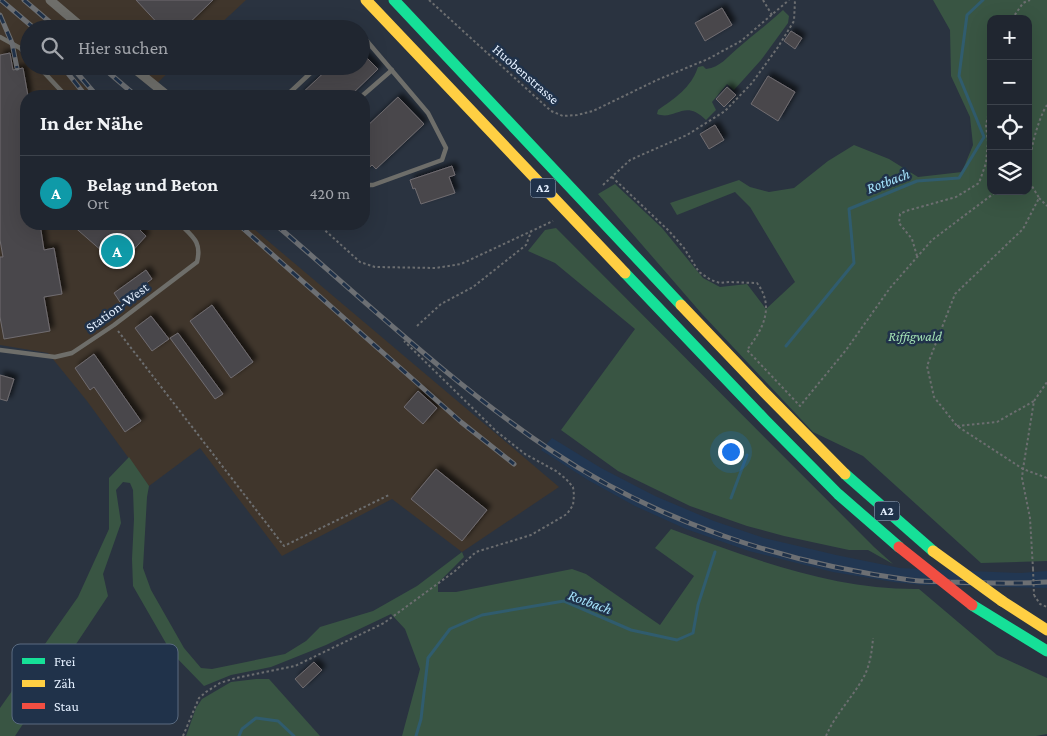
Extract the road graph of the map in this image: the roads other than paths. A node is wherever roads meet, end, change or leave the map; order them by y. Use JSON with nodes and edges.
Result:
{"nodes":[{"id":1,"x":50,"y":0,"type":"edge"},
{"id":2,"x":366,"y":0,"type":"edge"},
{"id":3,"x":394,"y":0,"type":"edge"},
{"id":4,"x":73,"y":20,"type":"edge"},
{"id":5,"x":0,"y":37,"type":"edge"},
{"id":6,"x":370,"y":44,"type":"edge"},
{"id":7,"x":20,"y":48,"type":"edge"},
{"id":8,"x":392,"y":70,"type":"junction"},
{"id":9,"x":46,"y":75,"type":"edge"},
{"id":10,"x":142,"y":75,"type":"edge"},
{"id":11,"x":308,"y":75,"type":"edge"},
{"id":12,"x":60,"y":90,"type":"edge"},
{"id":13,"x":161,"y":90,"type":"edge"},
{"id":14,"x":292,"y":90,"type":"edge"},
{"id":15,"x":369,"y":90,"type":"edge"},
{"id":16,"x":370,"y":185,"type":"edge"},
{"id":17,"x":186,"y":230,"type":"edge"},
{"id":18,"x":0,"y":350,"type":"edge"},
{"id":19,"x":1047,"y":630,"type":"edge"},
{"id":20,"x":1047,"y":651,"type":"edge"}],
"edges":[{"from":1,"to":4,"type":"street"},
{"from":2,"to":20,"type":"highway","number":"A2","bridge":true},
{"from":3,"to":19,"type":"highway","number":"A2","bridge":true},
{"from":5,"to":7,"type":"lane"},
{"from":6,"to":8,"type":"lane"},
{"from":8,"to":15,"type":"lane"},
{"from":8,"to":16,"type":"lane"},
{"from":9,"to":12,"type":"lane"},
{"from":10,"to":13,"type":"street"},
{"from":11,"to":14,"type":"lane"},
{"from":17,"to":18,"type":"lane","name":"Station-West"}]}
